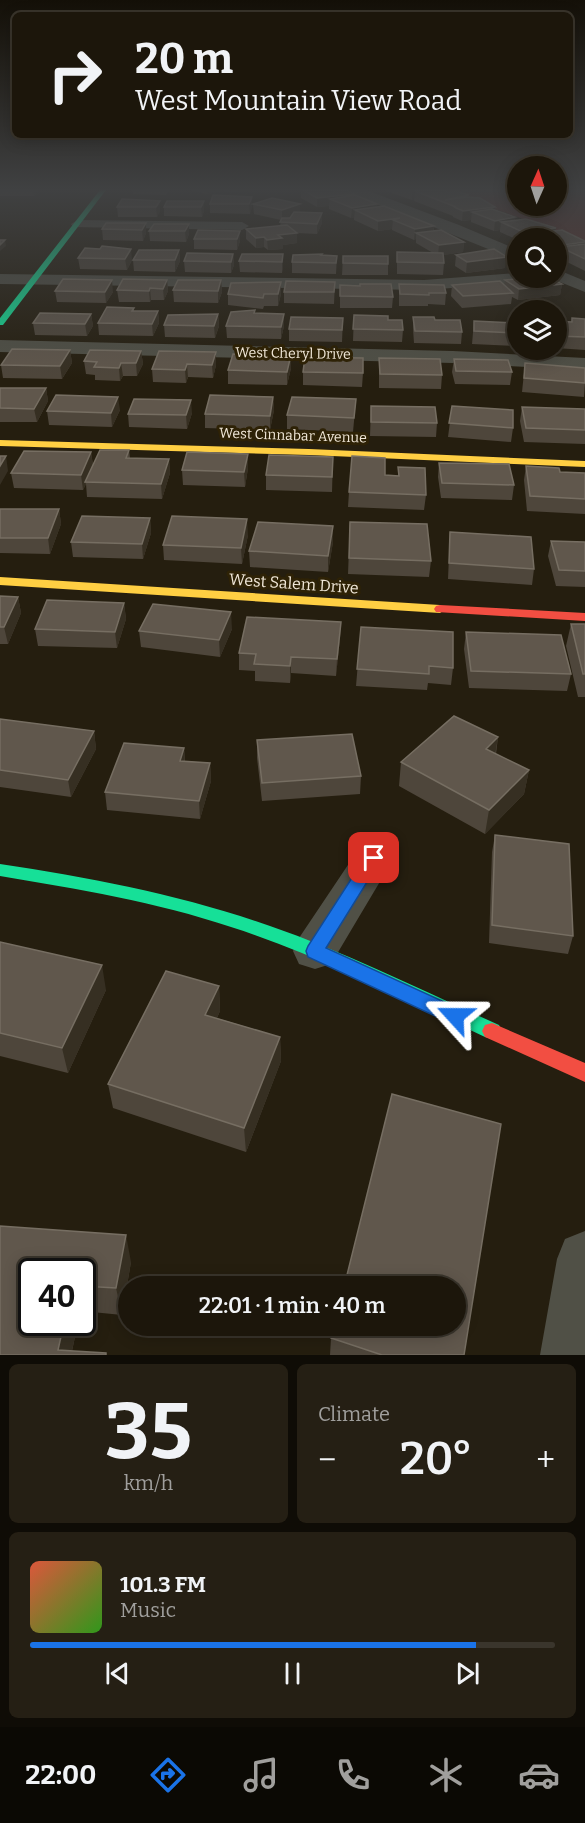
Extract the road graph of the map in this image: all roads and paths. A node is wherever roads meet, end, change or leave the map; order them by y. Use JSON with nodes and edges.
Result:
{"nodes":[{"id":1,"x":55,"y":253,"type":"edge"},
{"id":2,"x":0,"y":279,"type":"edge"},
{"id":3,"x":507,"y":279,"type":"edge"},
{"id":4,"x":567,"y":279,"type":"edge"},
{"id":5,"x":33,"y":280,"type":"junction"},
{"id":6,"x":585,"y":287,"type":"edge"},
{"id":7,"x":0,"y":323,"type":"edge"},
{"id":8,"x":0,"y":346,"type":"edge"},
{"id":9,"x":585,"y":364,"type":"edge"},
{"id":10,"x":0,"y":443,"type":"edge"},
{"id":11,"x":585,"y":464,"type":"edge"},
{"id":12,"x":0,"y":581,"type":"edge"},
{"id":13,"x":585,"y":617,"type":"edge"},
{"id":14,"x":374,"y":858,"type":"dead end"},
{"id":15,"x":0,"y":870,"type":"edge"},
{"id":16,"x":315,"y":951,"type":"junction"},
{"id":17,"x":585,"y":1073,"type":"edge"},
{"id":18,"x":585,"y":1259,"type":"edge"},
{"id":19,"x":570,"y":1355,"type":"edge"}],
"edges":[{"from":1,"to":5,"type":"street"},
{"from":2,"to":5,"type":"street"},
{"from":3,"to":5,"type":"street"},
{"from":4,"to":6,"type":"street"},
{"from":5,"to":7,"type":"street"},
{"from":8,"to":9,"type":"street","name":"West Cheryl Drive"},
{"from":10,"to":11,"type":"street","name":"West Cinnabar Avenue"},
{"from":12,"to":13,"type":"street","name":"West Salem Drive"},
{"from":14,"to":16,"type":"street"},
{"from":15,"to":16,"type":"street"},
{"from":16,"to":17,"type":"street"},
{"from":18,"to":19,"type":"street"}]}
